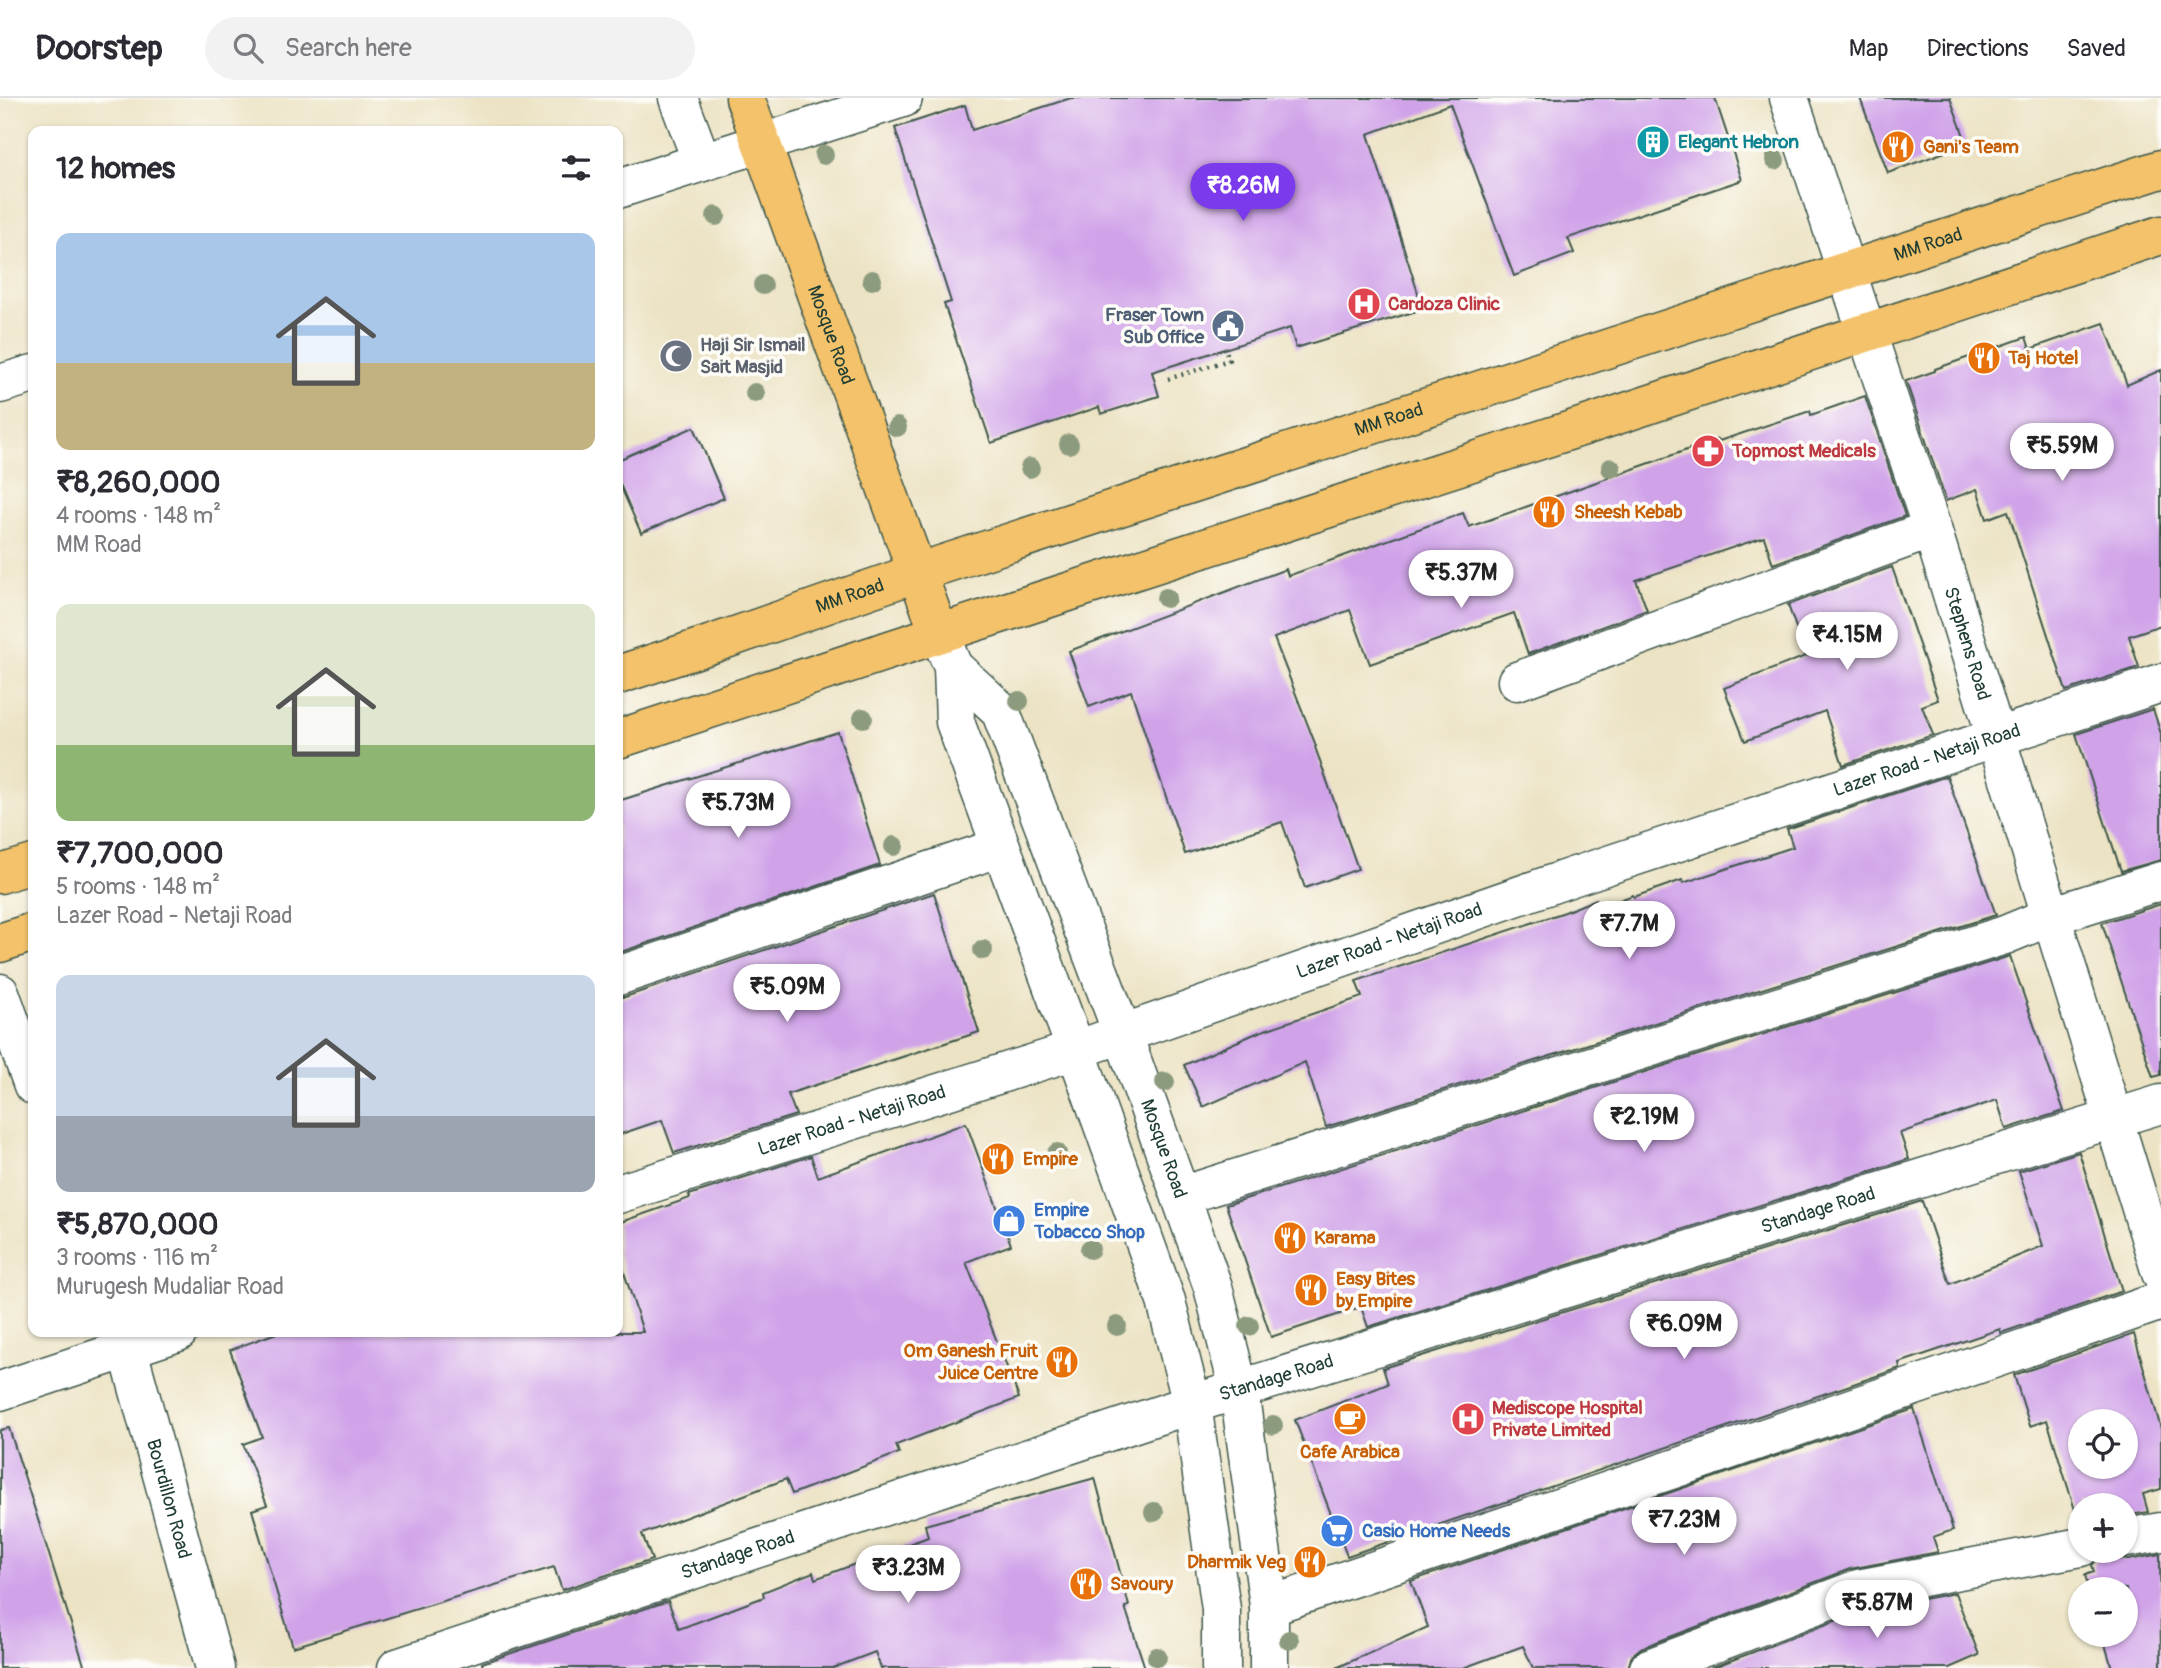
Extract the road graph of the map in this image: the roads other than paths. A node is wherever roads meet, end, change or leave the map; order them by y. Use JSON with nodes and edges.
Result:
{"nodes":[{"id":1,"x":678,"y":98,"type":"edge"},
{"id":2,"x":745,"y":98,"type":"edge"},
{"id":3,"x":903,"y":98,"type":"edge"},
{"id":4,"x":1789,"y":98,"type":"edge"},
{"id":5,"x":811,"y":112,"type":"edge"},
{"id":6,"x":762,"y":143,"type":"junction"},
{"id":7,"x":702,"y":162,"type":"junction"},
{"id":8,"x":2161,"y":169,"type":"edge"},
{"id":9,"x":623,"y":187,"type":"edge"},
{"id":10,"x":2161,"y":235,"type":"edge"},
{"id":11,"x":1846,"y":270,"type":"junction"},
{"id":12,"x":1867,"y":332,"type":"junction"},
{"id":13,"x":28,"y":376,"type":"edge"},
{"id":14,"x":0,"y":384,"type":"edge"},
{"id":15,"x":1932,"y":529,"type":"junction"},
{"id":16,"x":916,"y":573,"type":"junction"},
{"id":17,"x":946,"y":650,"type":"junction"},
{"id":18,"x":623,"y":673,"type":"edge"},
{"id":19,"x":1517,"y":681,"type":"dead end"},
{"id":20,"x":2161,"y":683,"type":"edge"},
{"id":21,"x":623,"y":738,"type":"edge"},
{"id":22,"x":1996,"y":739,"type":"junction"},
{"id":23,"x":1002,"y":848,"type":"junction"},
{"id":24,"x":28,"y":866,"type":"edge"},
{"id":25,"x":0,"y":874,"type":"edge"},
{"id":26,"x":2161,"y":881,"type":"edge"},
{"id":27,"x":2051,"y":916,"type":"junction"},
{"id":28,"x":28,"y":934,"type":"edge"},
{"id":29,"x":0,"y":943,"type":"edge"},
{"id":30,"x":623,"y":974,"type":"edge"},
{"id":31,"x":0,"y":993,"type":"edge"},
{"id":32,"x":1123,"y":1035,"type":"junction"},
{"id":33,"x":1076,"y":1051,"type":"junction"},
{"id":34,"x":28,"y":1071,"type":"edge"},
{"id":35,"x":2161,"y":1104,"type":"edge"},
{"id":36,"x":2114,"y":1119,"type":"junction"},
{"id":37,"x":623,"y":1192,"type":"edge"},
{"id":38,"x":1181,"y":1196,"type":"junction"},
{"id":39,"x":2161,"y":1273,"type":"edge"},
{"id":40,"x":2161,"y":1301,"type":"edge"},
{"id":41,"x":146,"y":1337,"type":"edge"},
{"id":42,"x":126,"y":1340,"type":"edge"},
{"id":43,"x":1238,"y":1390,"type":"junction"},
{"id":44,"x":0,"y":1391,"type":"edge"},
{"id":45,"x":1192,"y":1404,"type":"junction"},
{"id":46,"x":2161,"y":1532,"type":"edge"},
{"id":47,"x":2138,"y":1536,"type":"edge"},
{"id":48,"x":2068,"y":1549,"type":"edge"},
{"id":49,"x":1269,"y":1606,"type":"junction"},
{"id":50,"x":215,"y":1668,"type":"edge"},
{"id":51,"x":397,"y":1668,"type":"edge"},
{"id":52,"x":1221,"y":1668,"type":"edge"},
{"id":53,"x":1269,"y":1668,"type":"edge"},
{"id":54,"x":1649,"y":1668,"type":"edge"}],
"edges":[{"from":1,"to":7,"type":"street"},
{"from":2,"to":6,"type":"main road","name":"Mosque Road"},
{"from":3,"to":5,"type":"street"},
{"from":4,"to":11,"type":"street","name":"Stephens Road"},
{"from":5,"to":6,"type":"street"},
{"from":6,"to":7,"type":"street"},
{"from":6,"to":16,"type":"main road","name":"Mosque Road"},
{"from":7,"to":9,"type":"street"},
{"from":8,"to":11,"type":"main road","name":"MM Road"},
{"from":10,"to":12,"type":"main road"},
{"from":11,"to":12,"type":"street","name":"Stephens Road"},
{"from":11,"to":16,"type":"main road","name":"MM Road"},
{"from":12,"to":15,"type":"street","name":"Stephens Road"},
{"from":12,"to":17,"type":"main road"},
{"from":13,"to":14,"type":"street"},
{"from":15,"to":19,"type":"street"},
{"from":15,"to":22,"type":"street","name":"Stephens Road"},
{"from":16,"to":17,"type":"main road","name":"Mosque Road"},
{"from":16,"to":18,"type":"main road","name":"MM Road"},
{"from":17,"to":21,"type":"main road"},
{"from":17,"to":23,"type":"street"},
{"from":17,"to":32,"type":"street","name":"Mosque Road"},
{"from":20,"to":22,"type":"street","name":"Lazer Road - Netaji Road"},
{"from":22,"to":27,"type":"street","name":"Stephens Road"},
{"from":22,"to":32,"type":"street","name":"Lazer Road - Netaji Road"},
{"from":23,"to":30,"type":"street"},
{"from":23,"to":33,"type":"street"},
{"from":24,"to":25,"type":"main road"},
{"from":26,"to":27,"type":"street"},
{"from":27,"to":36,"type":"street","name":"Stephens Road"},
{"from":27,"to":38,"type":"street"},
{"from":28,"to":29,"type":"main road"},
{"from":31,"to":34,"type":"street"},
{"from":32,"to":33,"type":"street","name":"Lazer Road - Netaji Road"},
{"from":32,"to":38,"type":"street","name":"Mosque Road"},
{"from":33,"to":37,"type":"street","name":"Lazer Road - Netaji Road"},
{"from":33,"to":45,"type":"street"},
{"from":35,"to":36,"type":"street","name":"Standage Road"},
{"from":36,"to":39,"type":"street","name":"Stephens Road"},
{"from":36,"to":43,"type":"street","name":"Standage Road"},
{"from":38,"to":43,"type":"street","name":"Mosque Road"},
{"from":40,"to":49,"type":"street"},
{"from":41,"to":42,"type":"street"},
{"from":42,"to":44,"type":"street"},
{"from":42,"to":50,"type":"street","name":"Bourdillon Road"},
{"from":43,"to":45,"type":"street","name":"Standage Road"},
{"from":43,"to":49,"type":"street","name":"Mosque Road"},
{"from":45,"to":51,"type":"street","name":"Standage Road"},
{"from":45,"to":52,"type":"street"},
{"from":46,"to":47,"type":"street"},
{"from":48,"to":54,"type":"street"},
{"from":49,"to":53,"type":"street","name":"Mosque Road"}]}
